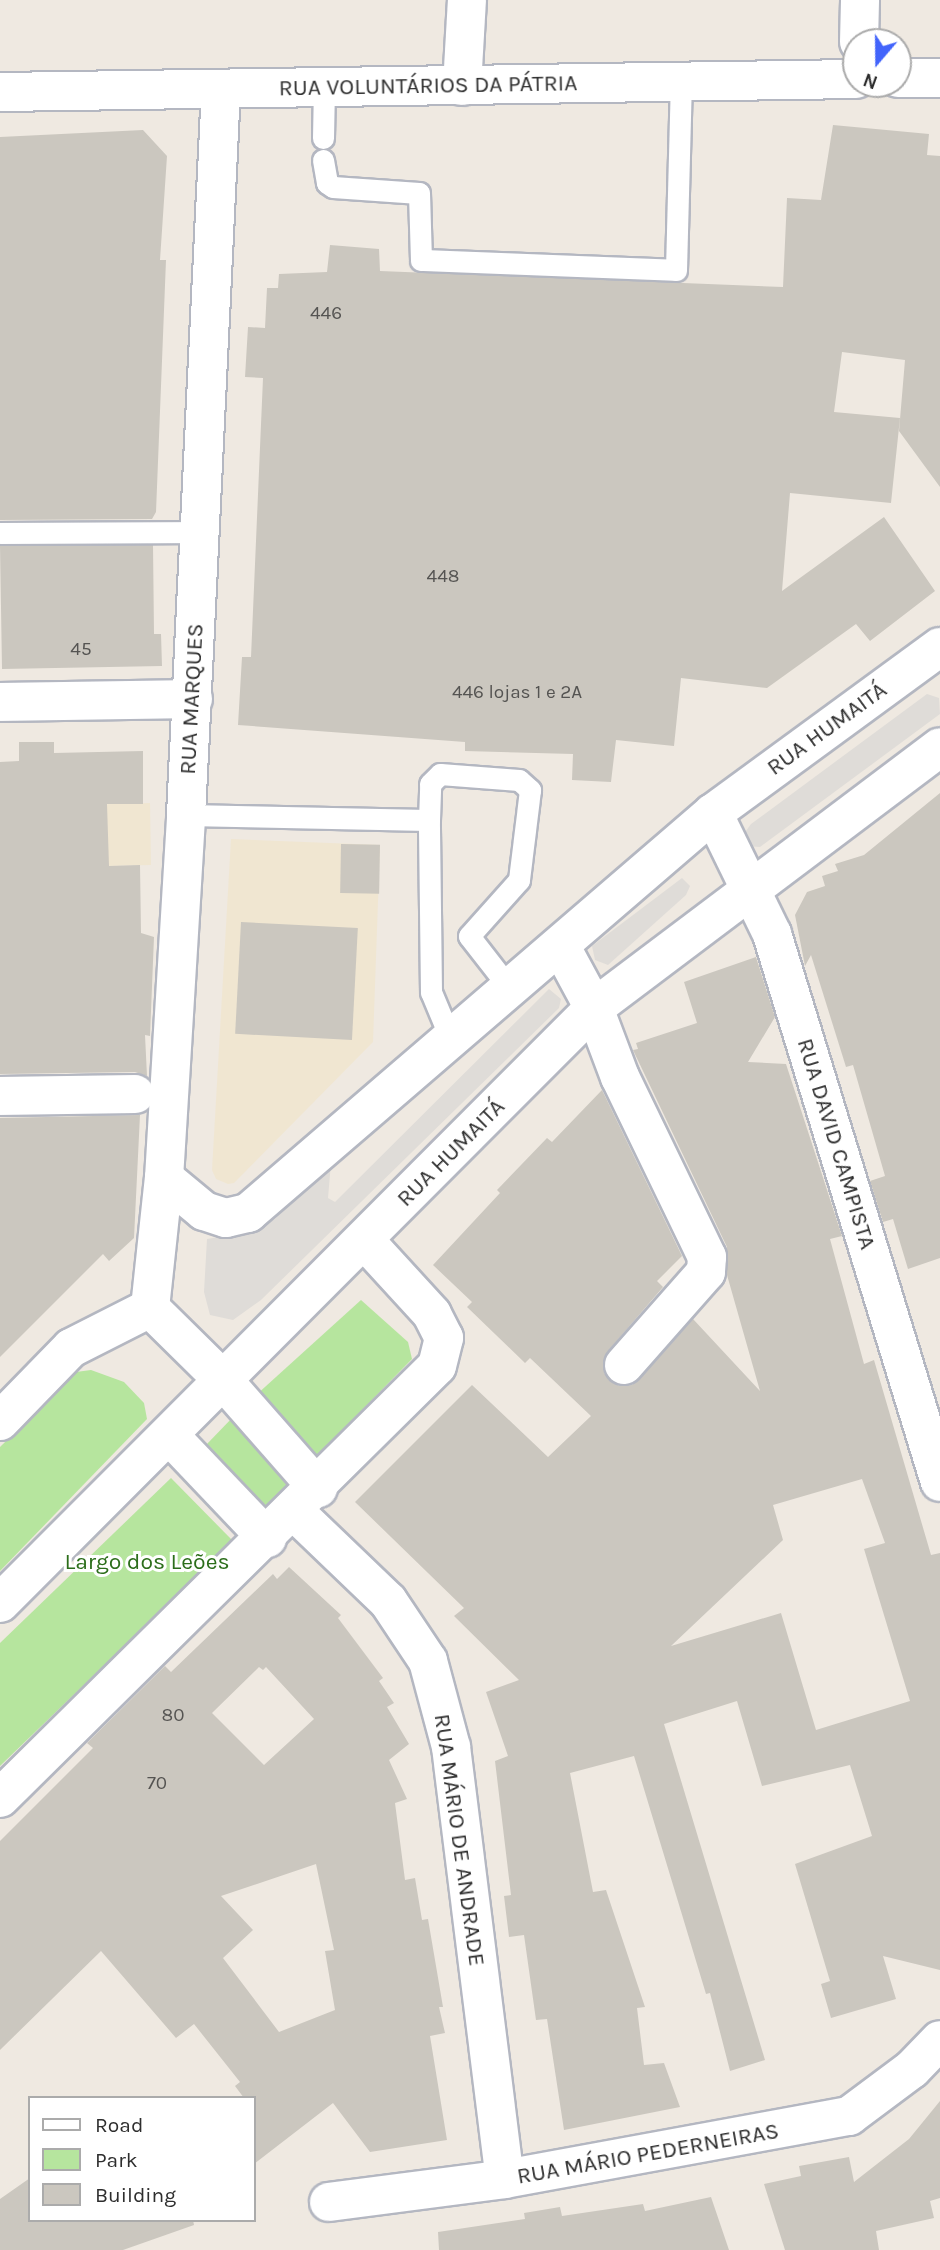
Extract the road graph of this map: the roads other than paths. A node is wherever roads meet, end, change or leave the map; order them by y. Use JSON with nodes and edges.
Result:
{"nodes":[{"id":1,"x":467,"y":0,"type":"edge"},
{"id":2,"x":860,"y":0,"type":"edge"},
{"id":3,"x":859,"y":28,"type":"edge"},
{"id":4,"x":912,"y":78,"type":"edge"},
{"id":5,"x":940,"y":78,"type":"edge"},
{"id":6,"x":842,"y":79,"type":"edge"},
{"id":7,"x":681,"y":82,"type":"junction"},
{"id":8,"x":462,"y":86,"type":"junction"},
{"id":9,"x":324,"y":88,"type":"junction"},
{"id":10,"x":221,"y":90,"type":"junction"},
{"id":11,"x":0,"y":92,"type":"edge"},
{"id":12,"x":323,"y":138,"type":"dead end"},
{"id":13,"x":323,"y":160,"type":"dead end"},
{"id":14,"x":201,"y":531,"type":"junction"},
{"id":15,"x":0,"y":533,"type":"edge"},
{"id":16,"x":940,"y":647,"type":"edge"},
{"id":17,"x":193,"y":699,"type":"junction"},
{"id":18,"x":0,"y":702,"type":"edge"},
{"id":19,"x":940,"y":747,"type":"edge"},
{"id":20,"x":713,"y":813,"type":"junction"},
{"id":21,"x":186,"y":815,"type":"junction"},
{"id":22,"x":429,"y":820,"type":"junction"},
{"id":23,"x":749,"y":890,"type":"junction"},
{"id":24,"x":561,"y":947,"type":"junction"},
{"id":25,"x":511,"y":990,"type":"junction"},
{"id":26,"x":594,"y":1008,"type":"junction"},
{"id":27,"x":451,"y":1041,"type":"junction"},
{"id":28,"x":151,"y":1095,"type":"junction"},
{"id":29,"x":0,"y":1096,"type":"edge"},
{"id":30,"x":164,"y":1178,"type":"junction"},
{"id":31,"x":365,"y":1241,"type":"junction"},
{"id":32,"x":150,"y":1308,"type":"junction"},
{"id":33,"x":624,"y":1365,"type":"dead end"},
{"id":34,"x":223,"y":1380,"type":"junction"},
{"id":35,"x":0,"y":1421,"type":"edge"},
{"id":36,"x":170,"y":1436,"type":"junction"},
{"id":37,"x":940,"y":1482,"type":"edge"},
{"id":38,"x":306,"y":1500,"type":"junction"},
{"id":39,"x":267,"y":1538,"type":"junction"},
{"id":40,"x":0,"y":1603,"type":"edge"},
{"id":41,"x":0,"y":1798,"type":"edge"},
{"id":42,"x":940,"y":2040,"type":"edge"},
{"id":43,"x":505,"y":2179,"type":"junction"},
{"id":44,"x":329,"y":2202,"type":"dead end"}],
"edges":[{"from":1,"to":8,"type":"street"},
{"from":2,"to":3,"type":"street"},
{"from":4,"to":5,"type":"street"},
{"from":6,"to":7,"type":"street","name":"RUA VOLUNTÁRIOS DA PÁTRIA"},
{"from":7,"to":8,"type":"street","name":"RUA VOLUNTÁRIOS DA PÁTRIA"},
{"from":7,"to":13,"type":"lane"},
{"from":8,"to":9,"type":"street","name":"RUA VOLUNTÁRIOS DA PÁTRIA"},
{"from":9,"to":10,"type":"street","name":"RUA VOLUNTÁRIOS DA PÁTRIA"},
{"from":9,"to":12,"type":"lane"},
{"from":10,"to":11,"type":"street","name":"RUA VOLUNTÁRIOS DA PÁTRIA"},
{"from":10,"to":14,"type":"street","name":"RUA MARQUES"},
{"from":14,"to":15,"type":"lane"},
{"from":14,"to":17,"type":"street","name":"RUA MARQUES"},
{"from":16,"to":20,"type":"street","name":"RUA HUMAITÁ"},
{"from":17,"to":18,"type":"street"},
{"from":17,"to":21,"type":"street","name":"RUA MARQUES"},
{"from":19,"to":23,"type":"street","name":"RUA HUMAITÁ"},
{"from":20,"to":23,"type":"street","name":"RUA DAVID CAMPISTA"},
{"from":20,"to":24,"type":"street","name":"RUA HUMAITÁ"},
{"from":21,"to":22,"type":"lane"},
{"from":21,"to":28,"type":"street","name":"RUA MARQUES"},
{"from":22,"to":25,"type":"lane"},
{"from":22,"to":27,"type":"lane"},
{"from":23,"to":26,"type":"street","name":"RUA HUMAITÁ"},
{"from":23,"to":37,"type":"street","name":"RUA DAVID CAMPISTA"},
{"from":24,"to":25,"type":"street","name":"RUA HUMAITÁ"},
{"from":24,"to":26,"type":"street"},
{"from":25,"to":27,"type":"street","name":"RUA HUMAITÁ"},
{"from":26,"to":31,"type":"street","name":"RUA HUMAITÁ"},
{"from":26,"to":33,"type":"street"},
{"from":27,"to":30,"type":"street","name":"RUA HUMAITÁ"},
{"from":28,"to":29,"type":"street"},
{"from":28,"to":30,"type":"street","name":"RUA MARQUES"},
{"from":30,"to":32,"type":"street","name":"RUA MARQUES"},
{"from":31,"to":34,"type":"street","name":"RUA HUMAITÁ"},
{"from":31,"to":38,"type":"street"},
{"from":32,"to":34,"type":"street"},
{"from":32,"to":35,"type":"street"},
{"from":34,"to":36,"type":"street","name":"RUA HUMAITÁ"},
{"from":34,"to":38,"type":"street"},
{"from":36,"to":39,"type":"street"},
{"from":36,"to":40,"type":"street","name":"RUA HUMAITÁ"},
{"from":38,"to":39,"type":"street"},
{"from":38,"to":43,"type":"street","name":"RUA MÁRIO DE ANDRADE"},
{"from":39,"to":41,"type":"street"},
{"from":42,"to":43,"type":"street","name":"RUA MÁRIO PEDERNEIRAS"},
{"from":43,"to":44,"type":"street","name":"RUA MÁRIO PEDERNEIRAS"}]}
